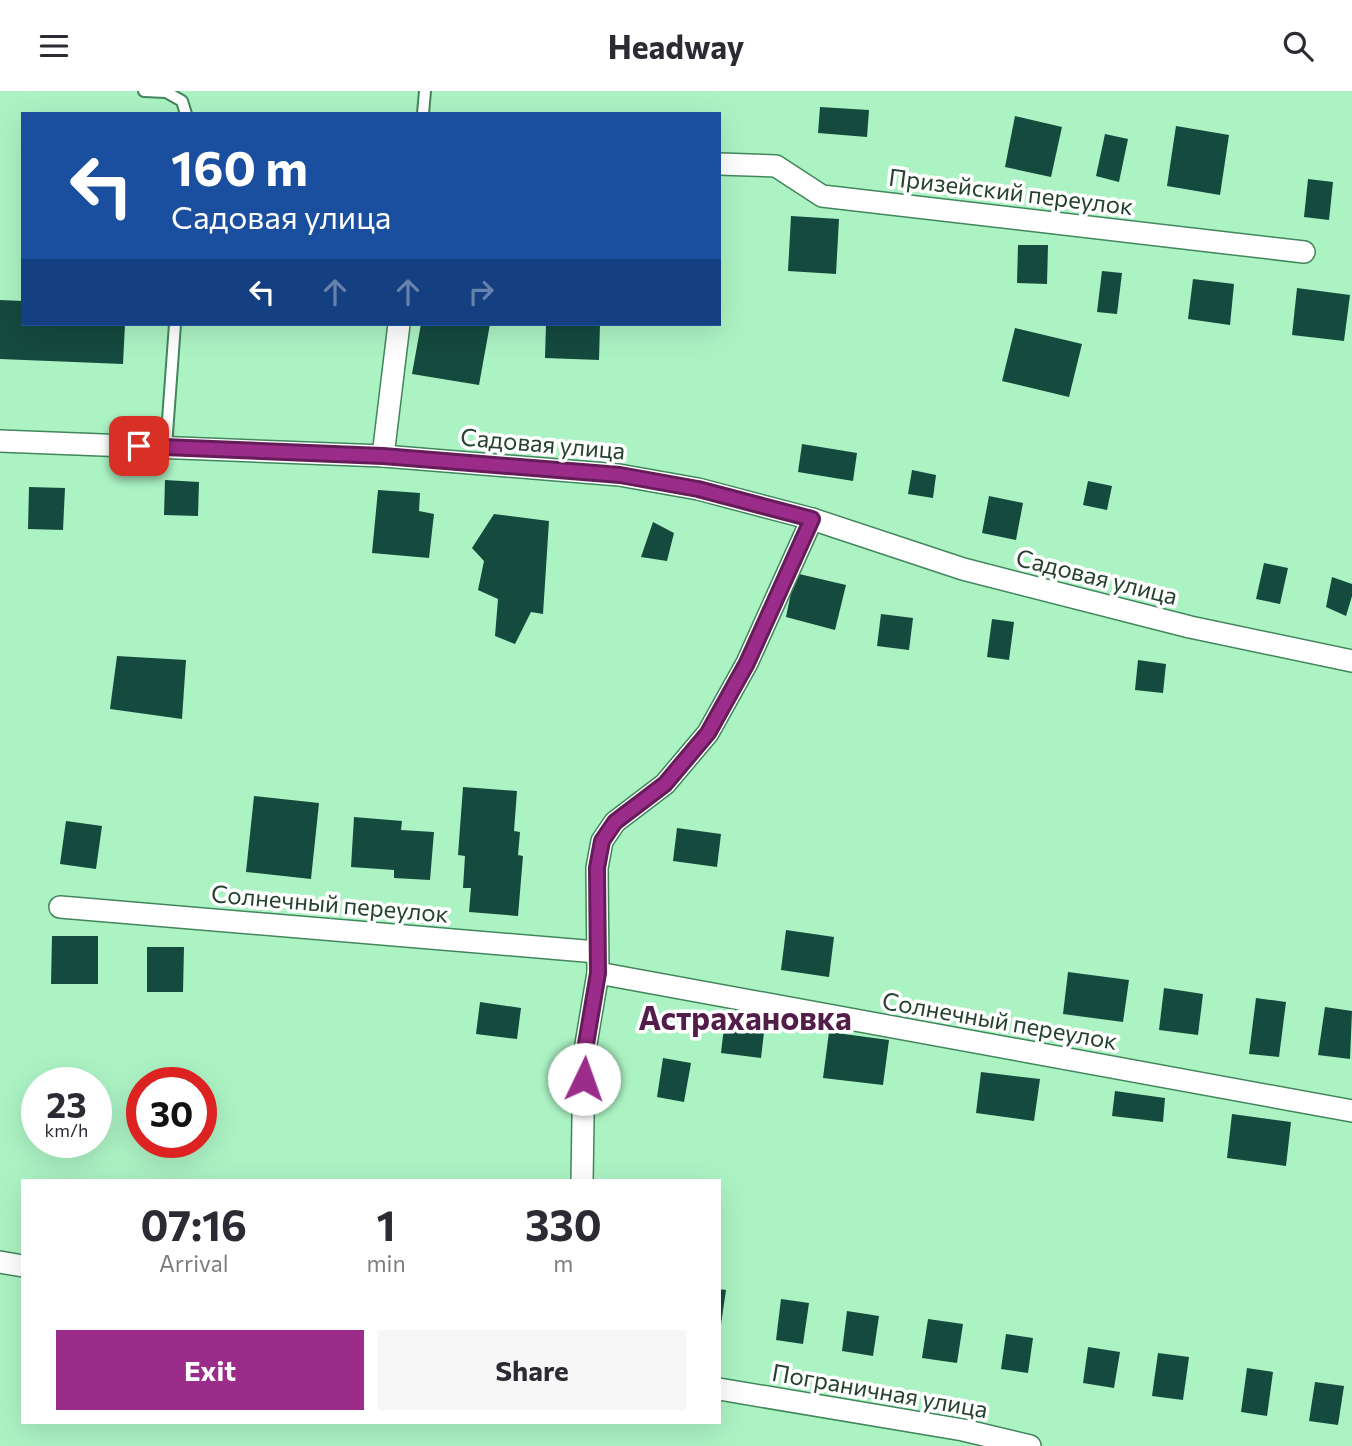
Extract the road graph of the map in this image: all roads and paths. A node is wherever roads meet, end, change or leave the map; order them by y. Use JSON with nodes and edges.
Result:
{"nodes":[{"id":1,"x":144,"y":91,"type":"edge"},
{"id":2,"x":425,"y":91,"type":"edge"},
{"id":3,"x":185,"y":112,"type":"edge"},
{"id":4,"x":423,"y":112,"type":"edge"},
{"id":5,"x":721,"y":165,"type":"edge"},
{"id":6,"x":1304,"y":252,"type":"dead end"},
{"id":7,"x":175,"y":326,"type":"edge"},
{"id":8,"x":399,"y":326,"type":"edge"},
{"id":9,"x":0,"y":441,"type":"edge"},
{"id":10,"x":166,"y":447,"type":"junction"},
{"id":11,"x":383,"y":456,"type":"junction"},
{"id":12,"x":812,"y":519,"type":"junction"},
{"id":13,"x":1352,"y":661,"type":"edge"},
{"id":14,"x":60,"y":907,"type":"dead end"},
{"id":15,"x":597,"y":962,"type":"junction"},
{"id":16,"x":1352,"y":1111,"type":"edge"},
{"id":17,"x":582,"y":1179,"type":"edge"},
{"id":18,"x":0,"y":1262,"type":"edge"},
{"id":19,"x":21,"y":1266,"type":"edge"},
{"id":20,"x":721,"y":1389,"type":"edge"},
{"id":21,"x":1030,"y":1446,"type":"edge"}],
"edges":[{"from":1,"to":3,"type":"lane"},
{"from":2,"to":4,"type":"lane"},
{"from":5,"to":6,"type":"street","name":"Призейский переулок"},
{"from":7,"to":10,"type":"lane"},
{"from":8,"to":11,"type":"street"},
{"from":9,"to":10,"type":"street","name":"Садовая улица"},
{"from":10,"to":11,"type":"street","name":"Садовая улица"},
{"from":11,"to":12,"type":"street","name":"Садовая улица"},
{"from":12,"to":13,"type":"street","name":"Садовая улица"},
{"from":12,"to":15,"type":"street"},
{"from":14,"to":15,"type":"street","name":"Солнечный переулок"},
{"from":15,"to":16,"type":"street","name":"Солнечный переулок"},
{"from":15,"to":17,"type":"street"},
{"from":18,"to":19,"type":"street"},
{"from":20,"to":21,"type":"street","name":"Пограничная улица"}]}
